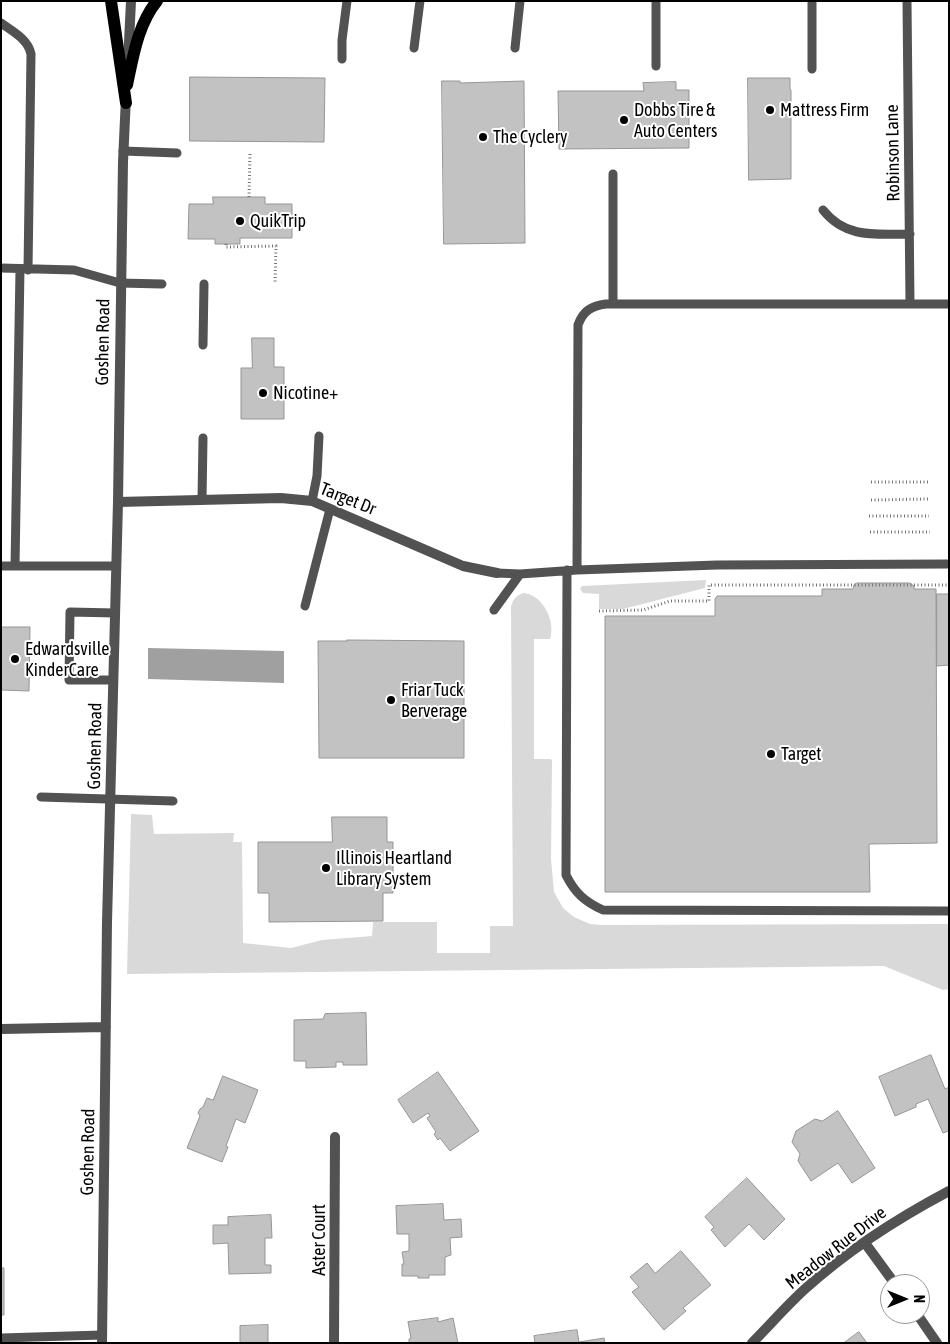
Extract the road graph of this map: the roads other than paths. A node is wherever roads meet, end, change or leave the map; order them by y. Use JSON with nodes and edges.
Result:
{"nodes":[{"id":1,"x":111,"y":1,"type":"edge"},
{"id":2,"x":131,"y":1,"type":"edge"},
{"id":3,"x":157,"y":1,"type":"edge"},
{"id":4,"x":347,"y":1,"type":"edge"},
{"id":5,"x":420,"y":1,"type":"edge"},
{"id":6,"x":520,"y":1,"type":"edge"},
{"id":7,"x":656,"y":1,"type":"edge"},
{"id":8,"x":812,"y":1,"type":"edge"},
{"id":9,"x":907,"y":1,"type":"edge"},
{"id":10,"x":1,"y":23,"type":"edge"},
{"id":11,"x":414,"y":48,"type":"dead end"},
{"id":12,"x":515,"y":48,"type":"dead end"},
{"id":13,"x":342,"y":59,"type":"dead end"},
{"id":14,"x":656,"y":66,"type":"dead end"},
{"id":15,"x":812,"y":69,"type":"dead end"},
{"id":16,"x":127,"y":85,"type":"junction"},
{"id":17,"x":126,"y":103,"type":"junction"},
{"id":18,"x":123,"y":151,"type":"junction"},
{"id":19,"x":177,"y":153,"type":"dead end"},
{"id":20,"x":613,"y":174,"type":"dead end"},
{"id":21,"x":823,"y":210,"type":"dead end"},
{"id":22,"x":910,"y":234,"type":"junction"},
{"id":23,"x":1,"y":268,"type":"edge"},
{"id":24,"x":24,"y":269,"type":"junction"},
{"id":25,"x":120,"y":283,"type":"junction"},
{"id":26,"x":162,"y":284,"type":"dead end"},
{"id":27,"x":204,"y":284,"type":"dead end"},
{"id":28,"x":613,"y":304,"type":"junction"},
{"id":29,"x":910,"y":304,"type":"junction"},
{"id":30,"x":949,"y":304,"type":"edge"},
{"id":31,"x":203,"y":344,"type":"dead end"},
{"id":32,"x":319,"y":436,"type":"dead end"},
{"id":33,"x":203,"y":438,"type":"dead end"},
{"id":34,"x":202,"y":500,"type":"junction"},
{"id":35,"x":312,"y":501,"type":"junction"},
{"id":36,"x":118,"y":502,"type":"junction"},
{"id":37,"x":330,"y":508,"type":"junction"},
{"id":38,"x":949,"y":564,"type":"edge"},
{"id":39,"x":1,"y":566,"type":"edge"},
{"id":40,"x":15,"y":566,"type":"junction"},
{"id":41,"x":116,"y":566,"type":"junction"},
{"id":42,"x":567,"y":570,"type":"junction"},
{"id":43,"x":578,"y":570,"type":"junction"},
{"id":44,"x":497,"y":573,"type":"joint"},
{"id":45,"x":520,"y":574,"type":"junction"},
{"id":46,"x":305,"y":606,"type":"dead end"},
{"id":47,"x":494,"y":610,"type":"dead end"},
{"id":48,"x":115,"y":613,"type":"junction"},
{"id":49,"x":113,"y":680,"type":"junction"},
{"id":50,"x":41,"y":798,"type":"dead end"},
{"id":51,"x":110,"y":800,"type":"junction"},
{"id":52,"x":173,"y":801,"type":"dead end"},
{"id":53,"x":949,"y":911,"type":"edge"},
{"id":54,"x":106,"y":1028,"type":"junction"},
{"id":55,"x":1,"y":1029,"type":"edge"},
{"id":56,"x":336,"y":1137,"type":"dead end"},
{"id":57,"x":949,"y":1191,"type":"edge"},
{"id":58,"x":865,"y":1243,"type":"junction"},
{"id":59,"x":888,"y":1274,"type":"edge"},
{"id":60,"x":924,"y":1324,"type":"edge"},
{"id":61,"x":1,"y":1338,"type":"edge"},
{"id":62,"x":102,"y":1339,"type":"edge"},
{"id":63,"x":334,"y":1343,"type":"edge"},
{"id":64,"x":752,"y":1343,"type":"edge"},
{"id":65,"x":938,"y":1343,"type":"edge"}],
"edges":[{"from":1,"to":17,"type":"main road"},
{"from":2,"to":16,"type":"street","name":"Goshen Road"},
{"from":3,"to":16,"type":"main road"},
{"from":4,"to":13,"type":"lane"},
{"from":5,"to":11,"type":"lane"},
{"from":6,"to":12,"type":"lane"},
{"from":7,"to":14,"type":"lane"},
{"from":8,"to":15,"type":"lane"},
{"from":9,"to":22,"type":"lane","name":"Robinson Lane"},
{"from":10,"to":24,"type":"lane"},
{"from":16,"to":17,"type":"street","name":"Goshen Road"},
{"from":17,"to":18,"type":"street","name":"Goshen Road"},
{"from":18,"to":19,"type":"lane"},
{"from":18,"to":25,"type":"street","name":"Goshen Road"},
{"from":20,"to":28,"type":"lane"},
{"from":21,"to":22,"type":"lane"},
{"from":22,"to":29,"type":"lane","name":"Robinson Lane"},
{"from":23,"to":24,"type":"lane"},
{"from":24,"to":25,"type":"lane"},
{"from":24,"to":40,"type":"lane"},
{"from":25,"to":26,"type":"lane"},
{"from":25,"to":36,"type":"street","name":"Goshen Road"},
{"from":27,"to":31,"type":"lane"},
{"from":28,"to":29,"type":"lane"},
{"from":28,"to":43,"type":"lane"},
{"from":29,"to":30,"type":"lane"},
{"from":32,"to":35,"type":"lane"},
{"from":33,"to":34,"type":"lane"},
{"from":34,"to":35,"type":"street","name":"Target Dr"},
{"from":34,"to":36,"type":"street","name":"Target Dr"},
{"from":35,"to":37,"type":"street","name":"Target Dr"},
{"from":36,"to":41,"type":"street","name":"Goshen Road"},
{"from":37,"to":44,"type":"street","name":"Target Dr"},
{"from":37,"to":46,"type":"lane"},
{"from":38,"to":43,"type":"lane"},
{"from":39,"to":40,"type":"lane"},
{"from":40,"to":41,"type":"lane"},
{"from":41,"to":48,"type":"street","name":"Goshen Road"},
{"from":42,"to":43,"type":"lane"},
{"from":42,"to":45,"type":"lane"},
{"from":42,"to":53,"type":"lane"},
{"from":44,"to":45,"type":"lane"},
{"from":45,"to":47,"type":"lane"},
{"from":48,"to":49,"type":"street","name":"Goshen Road"},
{"from":48,"to":49,"type":"lane"},
{"from":49,"to":51,"type":"street","name":"Goshen Road"},
{"from":50,"to":51,"type":"lane"},
{"from":51,"to":52,"type":"lane"},
{"from":51,"to":54,"type":"street","name":"Goshen Road"},
{"from":54,"to":55,"type":"street"},
{"from":54,"to":62,"type":"street","name":"Goshen Road"},
{"from":56,"to":63,"type":"street","name":"Aster Court"},
{"from":57,"to":58,"type":"street","name":"Meadow Rue Drive"},
{"from":58,"to":59,"type":"street"},
{"from":58,"to":64,"type":"street","name":"Meadow Rue Drive"},
{"from":60,"to":65,"type":"street"},
{"from":61,"to":62,"type":"lane"}]}
